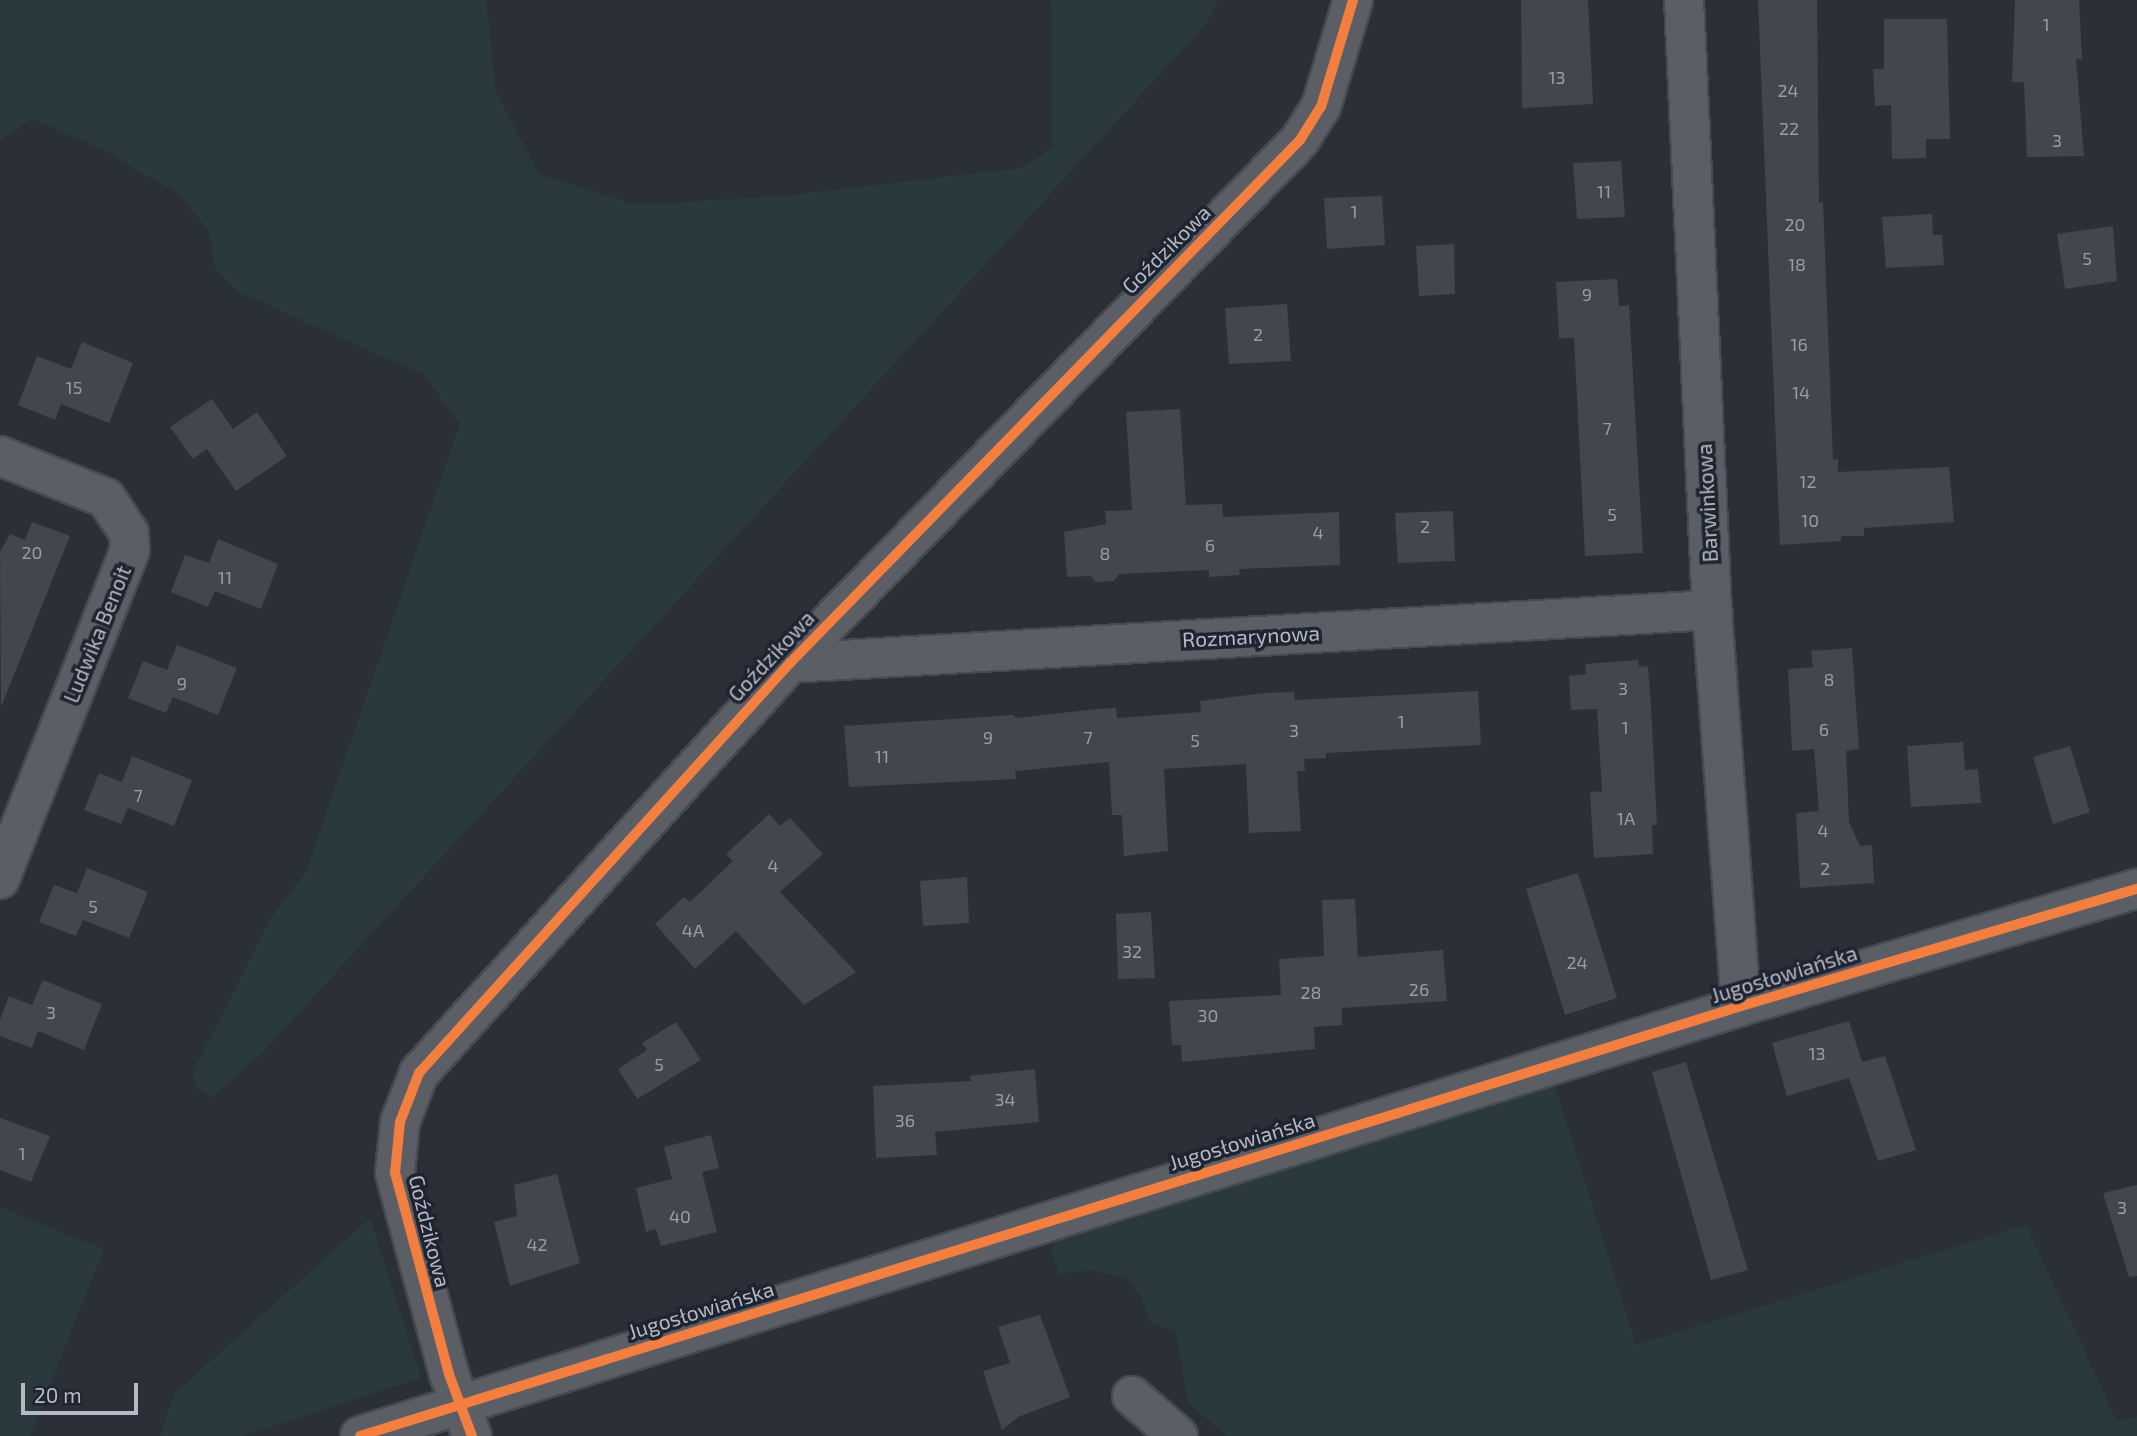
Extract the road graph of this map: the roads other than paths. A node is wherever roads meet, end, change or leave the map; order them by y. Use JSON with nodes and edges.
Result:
{"nodes":[{"id":1,"x":1353,"y":0,"type":"edge"},
{"id":2,"x":1684,"y":0,"type":"edge"},
{"id":3,"x":0,"y":456,"type":"edge"},
{"id":4,"x":1712,"y":610,"type":"junction"},
{"id":5,"x":790,"y":663,"type":"junction"},
{"id":6,"x":0,"y":879,"type":"edge"},
{"id":7,"x":2137,"y":890,"type":"edge"},
{"id":8,"x":1741,"y":1006,"type":"junction"},
{"id":9,"x":1132,"y":1396,"type":"dead end"},
{"id":10,"x":467,"y":1420,"type":"edge"},
{"id":11,"x":360,"y":1436,"type":"edge"},
{"id":12,"x":1178,"y":1436,"type":"edge"}],
"edges":[{"from":1,"to":5,"type":"street","name":"Goździkowa"},
{"from":2,"to":4,"type":"street","name":"Barwinkowa"},
{"from":3,"to":6,"type":"street","name":"Ludwika Benoit"},
{"from":4,"to":5,"type":"street","name":"Rozmarynowa"},
{"from":4,"to":8,"type":"street","name":"Barwinkowa"},
{"from":5,"to":10,"type":"street","name":"Goździkowa"},
{"from":7,"to":8,"type":"street","name":"Jugosłowiańska"},
{"from":8,"to":10,"type":"street","name":"Jugosłowiańska"},
{"from":9,"to":12,"type":"street"},
{"from":10,"to":11,"type":"street","name":"Jugosłowiańska"}]}
